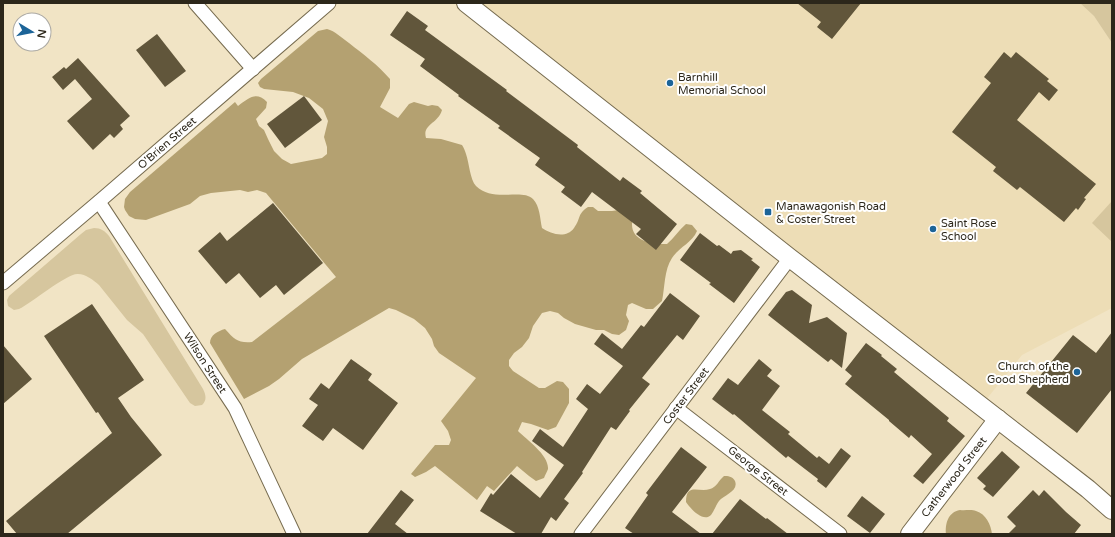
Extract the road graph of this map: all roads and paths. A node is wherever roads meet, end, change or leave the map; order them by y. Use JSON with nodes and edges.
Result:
{"nodes":[{"id":1,"x":196,"y":3,"type":"edge"},
{"id":2,"x":329,"y":3,"type":"edge"},
{"id":3,"x":466,"y":3,"type":"edge"},
{"id":4,"x":253,"y":69,"type":"junction"},
{"id":5,"x":99,"y":202,"type":"junction"},
{"id":6,"x":790,"y":258,"type":"junction"},
{"id":7,"x":3,"y":282,"type":"edge"},
{"id":8,"x":676,"y":408,"type":"junction"},
{"id":9,"x":998,"y":419,"type":"junction"},
{"id":10,"x":1112,"y":510,"type":"edge"},
{"id":11,"x":294,"y":534,"type":"edge"},
{"id":12,"x":581,"y":534,"type":"edge"},
{"id":13,"x":840,"y":534,"type":"edge"},
{"id":14,"x":910,"y":534,"type":"edge"}],
"edges":[{"from":1,"to":4,"type":"street"},
{"from":2,"to":4,"type":"street","name":"O'Brien Street"},
{"from":3,"to":6,"type":"main road"},
{"from":4,"to":5,"type":"street","name":"O'Brien Street"},
{"from":5,"to":7,"type":"street","name":"O'Brien Street"},
{"from":5,"to":11,"type":"street","name":"Wilson Street"},
{"from":6,"to":8,"type":"street","name":"Coster Street"},
{"from":6,"to":9,"type":"main road"},
{"from":8,"to":12,"type":"street","name":"Coster Street"},
{"from":8,"to":13,"type":"street","name":"George Street"},
{"from":9,"to":10,"type":"main road"},
{"from":9,"to":14,"type":"main road","name":"Catherwood Street"}]}
